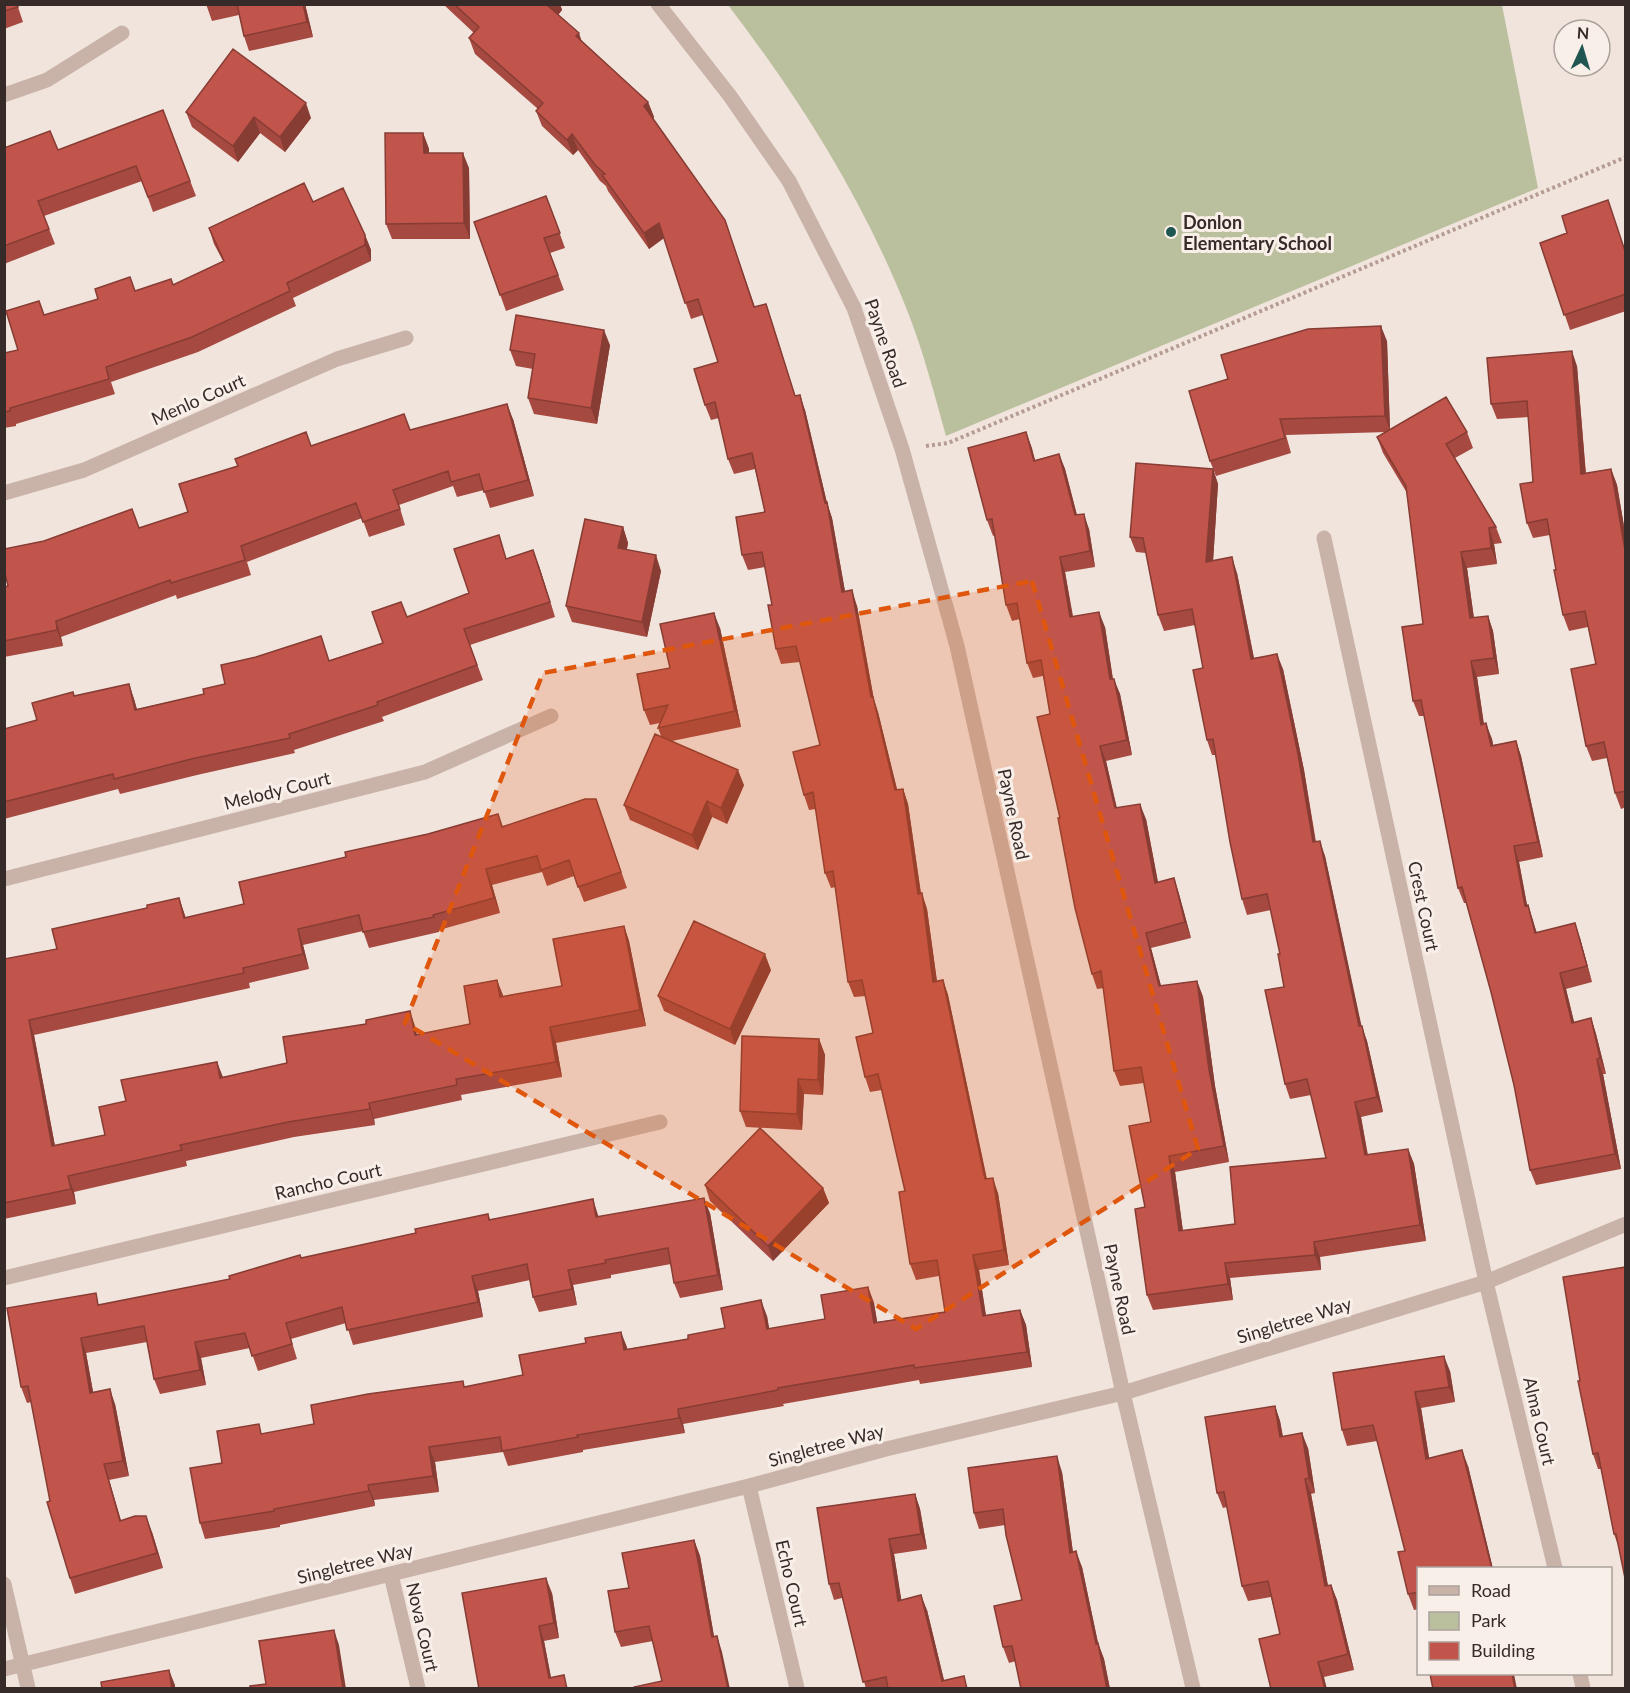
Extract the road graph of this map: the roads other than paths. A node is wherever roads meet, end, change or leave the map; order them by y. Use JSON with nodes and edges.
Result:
{"nodes":[{"id":1,"x":658,"y":4,"type":"edge"},
{"id":2,"x":122,"y":33,"type":"dead end"},
{"id":3,"x":4,"y":95,"type":"edge"},
{"id":4,"x":406,"y":338,"type":"dead end"},
{"id":5,"x":4,"y":493,"type":"edge"},
{"id":6,"x":1324,"y":538,"type":"dead end"},
{"id":7,"x":551,"y":716,"type":"dead end"},
{"id":8,"x":4,"y":879,"type":"edge"},
{"id":9,"x":660,"y":1122,"type":"dead end"},
{"id":10,"x":1626,"y":1224,"type":"edge"},
{"id":11,"x":4,"y":1278,"type":"edge"},
{"id":12,"x":1486,"y":1282,"type":"junction"},
{"id":13,"x":1123,"y":1393,"type":"junction"},
{"id":14,"x":748,"y":1486,"type":"junction"},
{"id":15,"x":1555,"y":1567,"type":"edge"},
{"id":16,"x":391,"y":1575,"type":"junction"},
{"id":17,"x":4,"y":1584,"type":"edge"},
{"id":18,"x":24,"y":1665,"type":"junction"},
{"id":19,"x":4,"y":1669,"type":"edge"},
{"id":20,"x":28,"y":1689,"type":"edge"},
{"id":21,"x":418,"y":1689,"type":"edge"},
{"id":22,"x":797,"y":1689,"type":"edge"},
{"id":23,"x":1193,"y":1689,"type":"edge"}],
"edges":[{"from":1,"to":13,"type":"street","name":"Payne Road"},
{"from":2,"to":3,"type":"street"},
{"from":4,"to":5,"type":"street","name":"Menlo Court"},
{"from":6,"to":12,"type":"street","name":"Crest Court"},
{"from":7,"to":8,"type":"street","name":"Melody Court"},
{"from":9,"to":11,"type":"street","name":"Rancho Court"},
{"from":10,"to":12,"type":"street","name":"Singletree Way"},
{"from":12,"to":13,"type":"street","name":"Singletree Way"},
{"from":12,"to":15,"type":"street","name":"Alma Court"},
{"from":13,"to":14,"type":"street","name":"Singletree Way"},
{"from":13,"to":23,"type":"street","name":"Payne Road"},
{"from":14,"to":16,"type":"street","name":"Singletree Way"},
{"from":14,"to":22,"type":"street","name":"Echo Court"},
{"from":16,"to":18,"type":"street","name":"Singletree Way"},
{"from":16,"to":21,"type":"street","name":"Nova Court"},
{"from":17,"to":18,"type":"street"},
{"from":18,"to":19,"type":"street","name":"Singletree Way"},
{"from":18,"to":20,"type":"street"}]}
